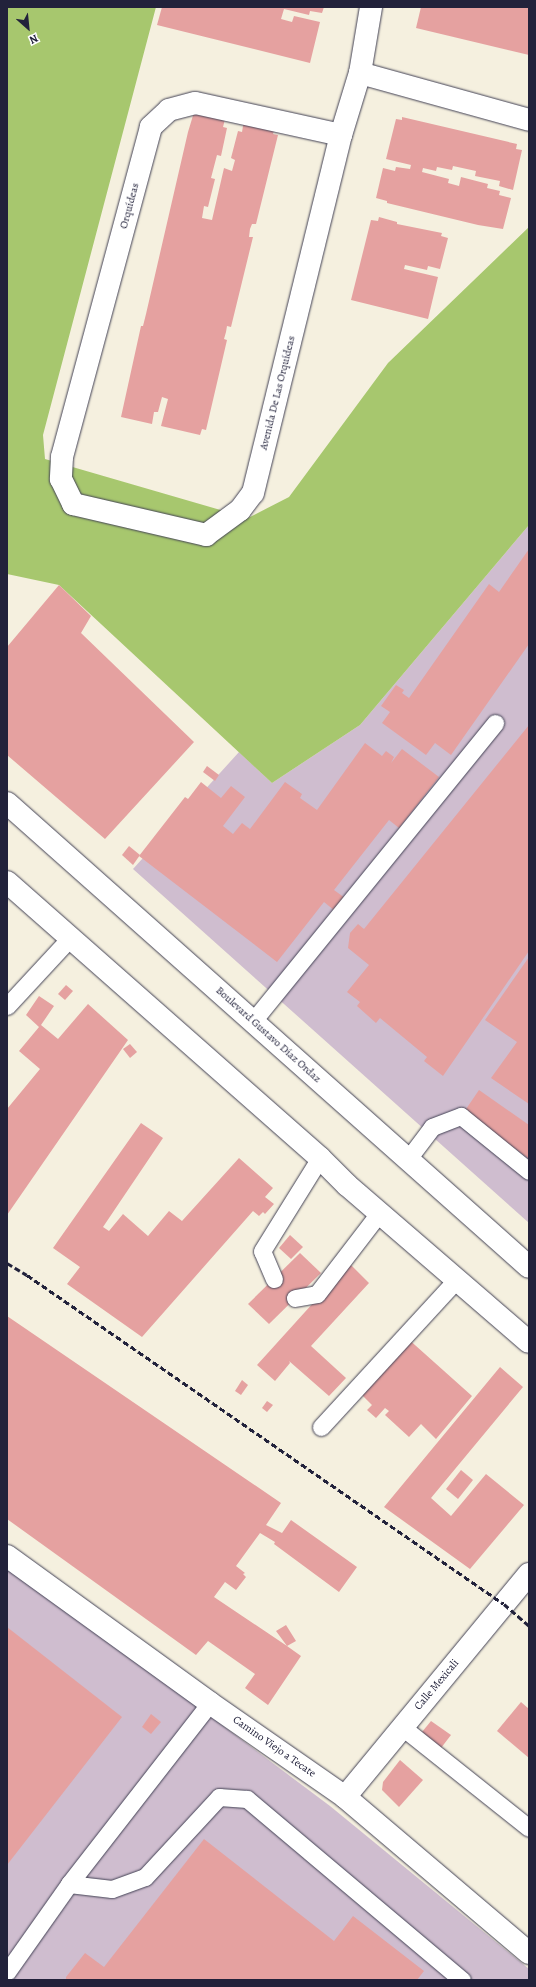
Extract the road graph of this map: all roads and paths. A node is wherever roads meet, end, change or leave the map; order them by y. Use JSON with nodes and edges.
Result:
{"nodes":[{"id":1,"x":370,"y":7,"type":"edge"},
{"id":2,"x":360,"y":73,"type":"junction"},
{"id":3,"x":529,"y":120,"type":"edge"},
{"id":4,"x":341,"y":135,"type":"junction"},
{"id":5,"x":61,"y":479,"type":"joint"},
{"id":6,"x":495,"y":723,"type":"dead end"},
{"id":7,"x":7,"y":803,"type":"edge"},
{"id":8,"x":7,"y":882,"type":"edge"},
{"id":9,"x":69,"y":938,"type":"junction"},
{"id":10,"x":7,"y":1006,"type":"edge"},
{"id":11,"x":253,"y":1021,"type":"junction"},
{"id":12,"x":320,"y":1158,"type":"junction"},
{"id":13,"x":408,"y":1159,"type":"junction"},
{"id":14,"x":529,"y":1171,"type":"edge"},
{"id":15,"x":380,"y":1212,"type":"junction"},
{"id":16,"x":529,"y":1267,"type":"edge"},
{"id":17,"x":274,"y":1279,"type":"dead end"},
{"id":18,"x":457,"y":1279,"type":"junction"},
{"id":19,"x":296,"y":1298,"type":"dead end"},
{"id":20,"x":529,"y":1342,"type":"edge"},
{"id":21,"x":321,"y":1427,"type":"dead end"},
{"id":22,"x":7,"y":1556,"type":"edge"},
{"id":23,"x":529,"y":1574,"type":"edge"},
{"id":24,"x":210,"y":1703,"type":"junction"},
{"id":25,"x":402,"y":1727,"type":"junction"},
{"id":26,"x":345,"y":1797,"type":"junction"},
{"id":27,"x":529,"y":1828,"type":"edge"},
{"id":28,"x":69,"y":1884,"type":"junction"},
{"id":29,"x":529,"y":1953,"type":"edge"},
{"id":30,"x":7,"y":1972,"type":"edge"},
{"id":31,"x":462,"y":1980,"type":"edge"}],
"edges":[{"from":1,"to":2,"type":"street","name":"Avenida De Las Orquídeas"},
{"from":2,"to":3,"type":"street"},
{"from":2,"to":4,"type":"street","name":"Avenida De Las Orquídeas"},
{"from":4,"to":5,"type":"street","name":"Orquídeas"},
{"from":4,"to":5,"type":"street","name":"Avenida De Las Orquídeas"},
{"from":6,"to":11,"type":"lane"},
{"from":7,"to":11,"type":"street","name":"Boulevard Gustavo Díaz Ordaz"},
{"from":8,"to":9,"type":"street"},
{"from":9,"to":10,"type":"lane"},
{"from":9,"to":12,"type":"street"},
{"from":11,"to":13,"type":"street","name":"Boulevard Gustavo Díaz Ordaz"},
{"from":12,"to":15,"type":"street"},
{"from":12,"to":17,"type":"lane"},
{"from":13,"to":14,"type":"lane"},
{"from":13,"to":16,"type":"street","name":"Boulevard Gustavo Díaz Ordaz"},
{"from":15,"to":18,"type":"street"},
{"from":15,"to":19,"type":"lane"},
{"from":18,"to":20,"type":"street"},
{"from":18,"to":21,"type":"lane"},
{"from":22,"to":24,"type":"street","name":"Camino Viejo a Tecate"},
{"from":23,"to":25,"type":"street","name":"Calle Mexicali"},
{"from":24,"to":26,"type":"street","name":"Camino Viejo a Tecate"},
{"from":24,"to":28,"type":"lane"},
{"from":25,"to":26,"type":"street","name":"Calle Mexicali"},
{"from":25,"to":27,"type":"lane"},
{"from":26,"to":29,"type":"street","name":"Camino Viejo a Tecate"},
{"from":28,"to":30,"type":"lane"},
{"from":28,"to":31,"type":"lane"}]}
